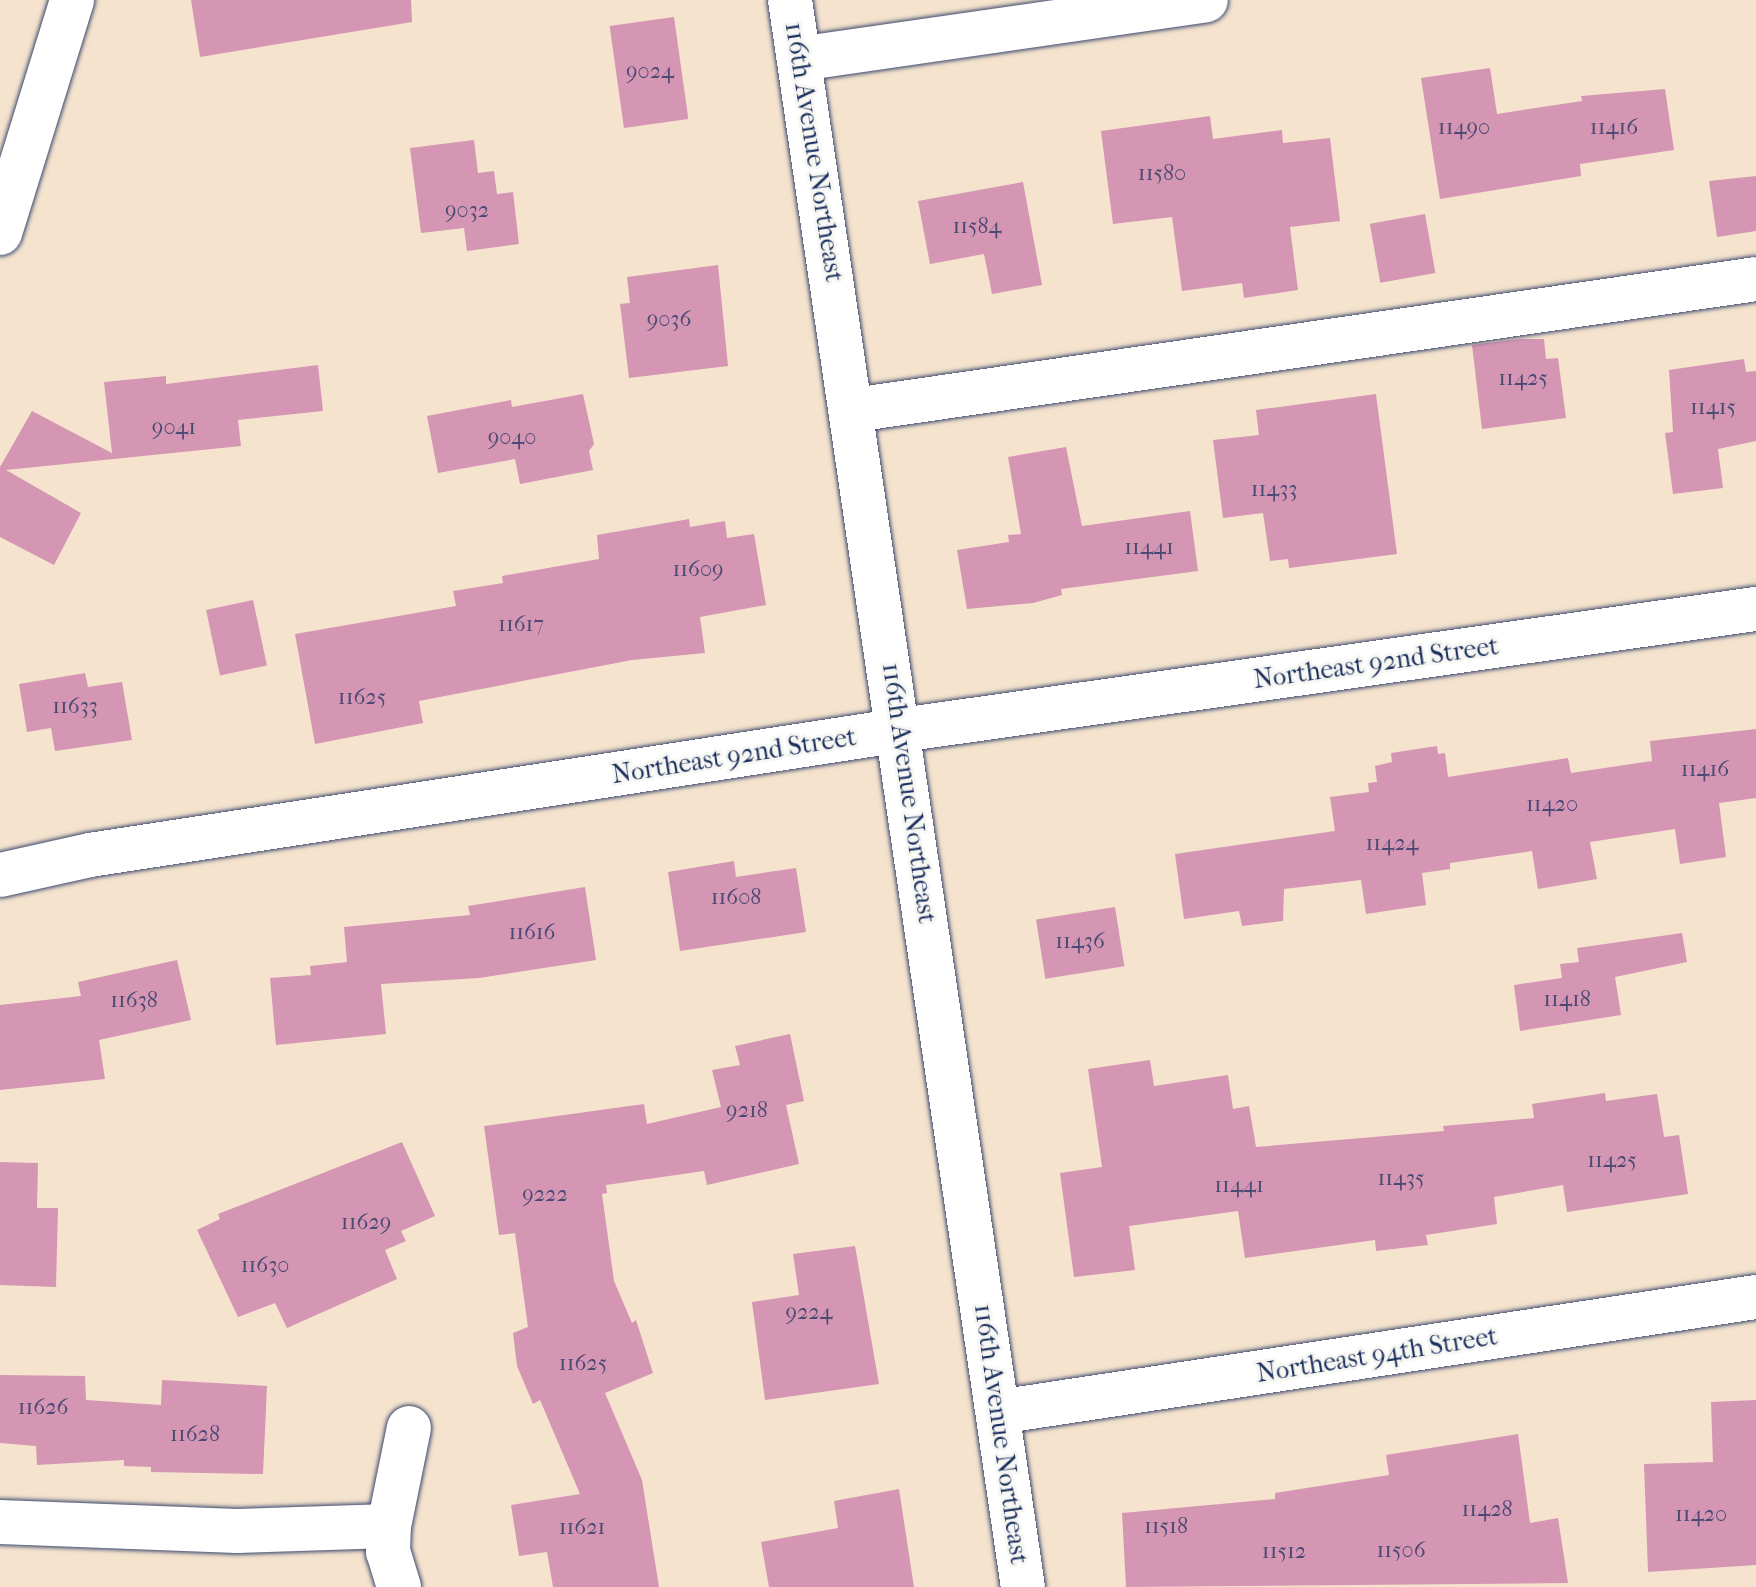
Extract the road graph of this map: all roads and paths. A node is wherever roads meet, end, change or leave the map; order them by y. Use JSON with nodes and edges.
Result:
{"nodes":[{"id":1,"x":72,"y":0,"type":"edge"},
{"id":2,"x":790,"y":0,"type":"edge"},
{"id":3,"x":1206,"y":0,"type":"edge"},
{"id":4,"x":799,"y":59,"type":"junction"},
{"id":5,"x":0,"y":233,"type":"edge"},
{"id":6,"x":1756,"y":279,"type":"edge"},
{"id":7,"x":854,"y":410,"type":"junction"},
{"id":8,"x":1756,"y":609,"type":"edge"},
{"id":9,"x":901,"y":730,"type":"junction"},
{"id":10,"x":0,"y":875,"type":"edge"},
{"id":11,"x":1756,"y":1297,"type":"edge"},
{"id":12,"x":998,"y":1412,"type":"junction"},
{"id":13,"x":409,"y":1428,"type":"dead end"},
{"id":14,"x":0,"y":1522,"type":"edge"},
{"id":15,"x":389,"y":1526,"type":"junction"},
{"id":16,"x":399,"y":1587,"type":"edge"},
{"id":17,"x":1023,"y":1587,"type":"edge"}],
"edges":[{"from":1,"to":5,"type":"street"},
{"from":2,"to":4,"type":"street","name":"116th Avenue Northeast"},
{"from":3,"to":4,"type":"street"},
{"from":4,"to":7,"type":"street","name":"116th Avenue Northeast"},
{"from":6,"to":7,"type":"street"},
{"from":7,"to":9,"type":"street","name":"116th Avenue Northeast"},
{"from":8,"to":9,"type":"street","name":"Northeast 92nd Street"},
{"from":9,"to":10,"type":"street","name":"Northeast 92nd Street"},
{"from":9,"to":12,"type":"street","name":"116th Avenue Northeast"},
{"from":11,"to":12,"type":"street","name":"Northeast 94th Street"},
{"from":12,"to":17,"type":"street","name":"116th Avenue Northeast"},
{"from":13,"to":15,"type":"street"},
{"from":14,"to":15,"type":"street"},
{"from":15,"to":16,"type":"street"}]}
